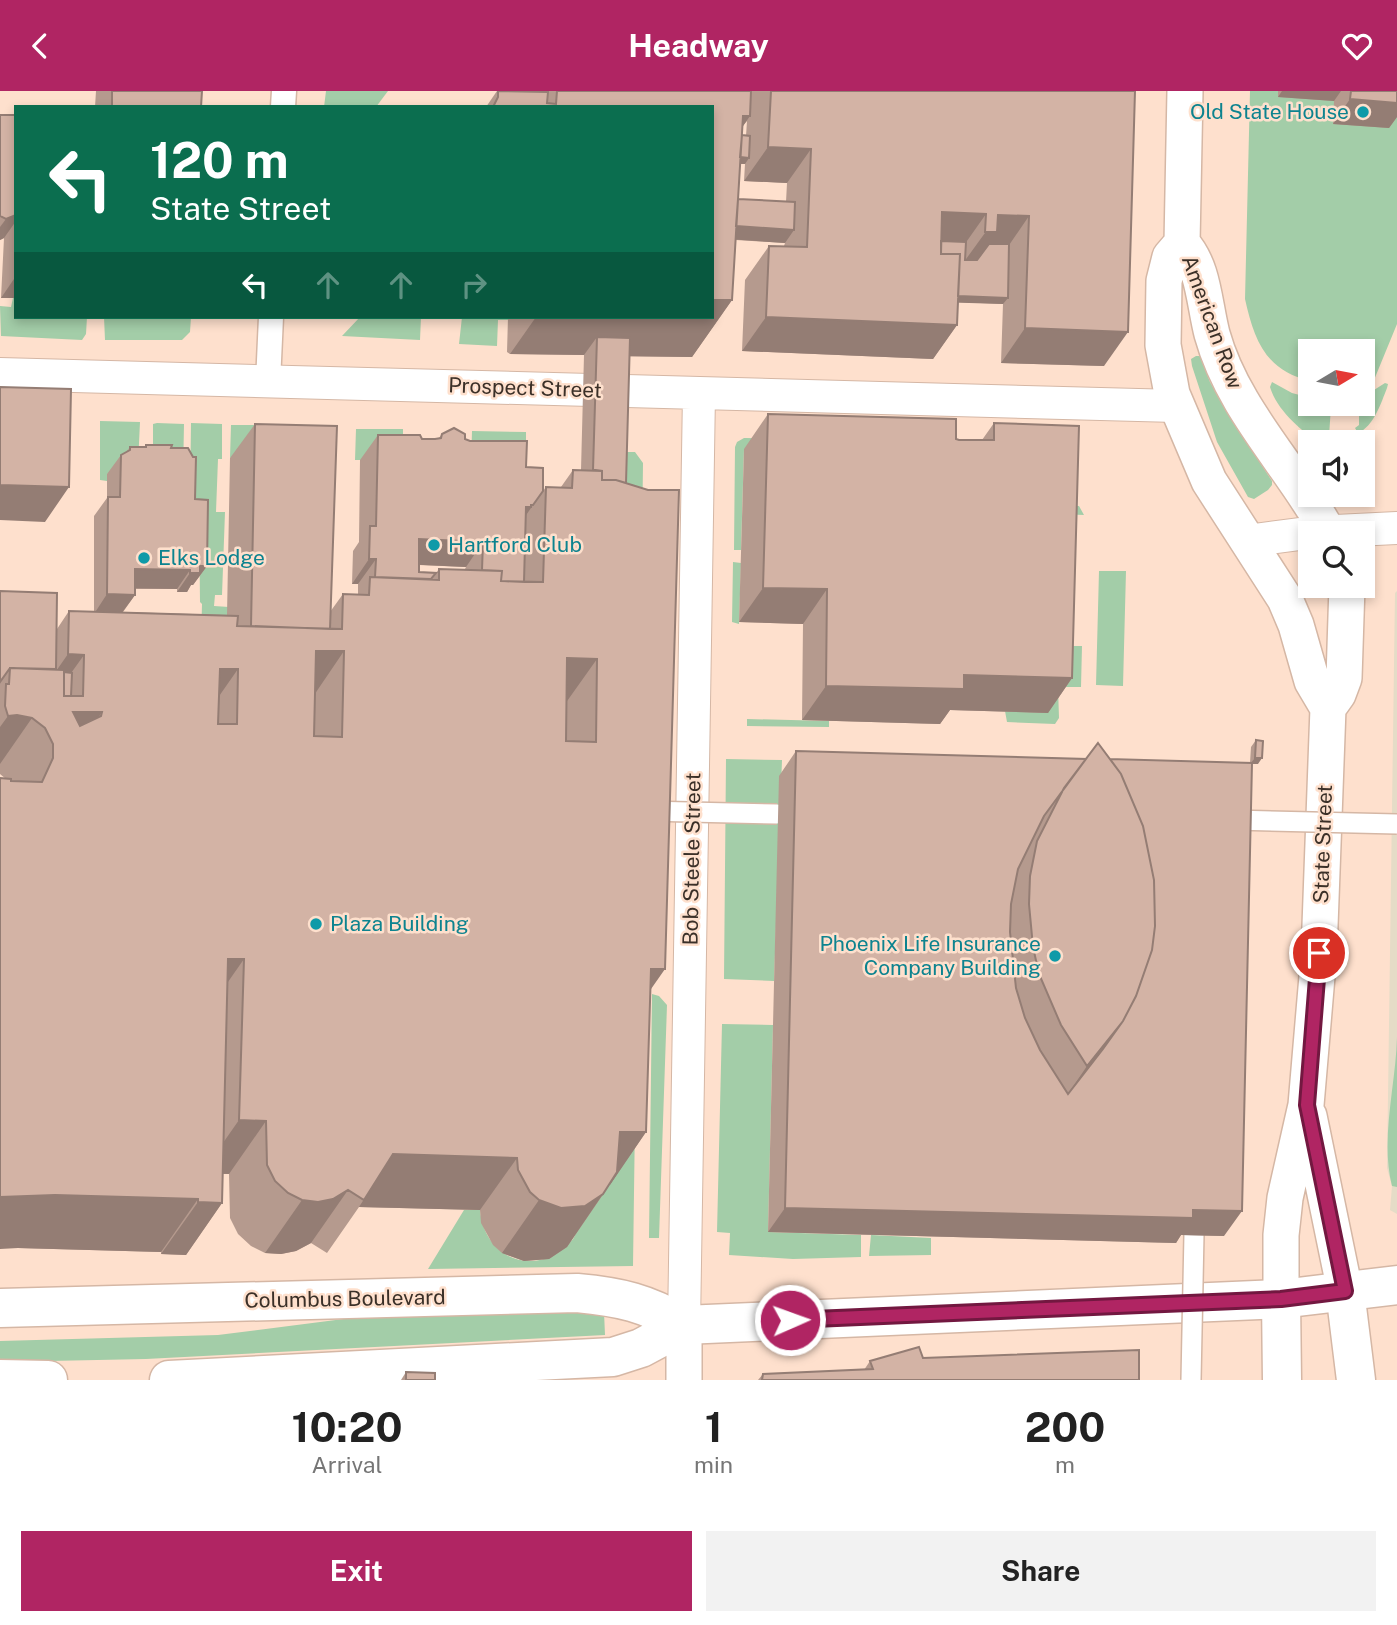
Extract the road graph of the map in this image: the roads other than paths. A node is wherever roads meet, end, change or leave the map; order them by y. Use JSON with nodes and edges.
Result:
{"nodes":[{"id":1,"x":1185,"y":91,"type":"edge"},
{"id":2,"x":1182,"y":243,"type":"junction"},
{"id":3,"x":271,"y":319,"type":"edge"},
{"id":4,"x":0,"y":374,"type":"edge"},
{"id":5,"x":268,"y":381,"type":"junction"},
{"id":6,"x":699,"y":393,"type":"junction"},
{"id":7,"x":1176,"y":406,"type":"junction"},
{"id":8,"x":1321,"y":521,"type":"edge"},
{"id":9,"x":1397,"y":528,"type":"edge"},
{"id":10,"x":1375,"y":529,"type":"edge"},
{"id":11,"x":1298,"y":535,"type":"edge"},
{"id":12,"x":1247,"y":541,"type":"junction"},
{"id":13,"x":1347,"y":598,"type":"edge"},
{"id":14,"x":1328,"y":708,"type":"junction"},
{"id":15,"x":634,"y":810,"type":"edge"},
{"id":16,"x":777,"y":814,"type":"dead end"},
{"id":17,"x":1234,"y":820,"type":"edge"},
{"id":18,"x":1397,"y":824,"type":"edge"},
{"id":19,"x":1307,"y":1105,"type":"junction"},
{"id":20,"x":1194,"y":1234,"type":"edge"},
{"id":21,"x":1397,"y":1285,"type":"edge"},
{"id":22,"x":1345,"y":1291,"type":"junction"},
{"id":23,"x":1281,"y":1299,"type":"junction"},
{"id":24,"x":0,"y":1308,"type":"edge"},
{"id":25,"x":684,"y":1325,"type":"junction"},
{"id":26,"x":0,"y":1379,"type":"edge"},
{"id":27,"x":48,"y":1380,"type":"edge"},
{"id":28,"x":169,"y":1380,"type":"edge"},
{"id":29,"x":684,"y":1380,"type":"edge"},
{"id":30,"x":1191,"y":1380,"type":"edge"},
{"id":31,"x":1282,"y":1380,"type":"edge"},
{"id":32,"x":1356,"y":1380,"type":"edge"}],
"edges":[{"from":1,"to":2,"type":"main road"},
{"from":2,"to":7,"type":"main road","name":"American Row"},
{"from":2,"to":8,"type":"main road","name":"American Row"},
{"from":3,"to":5,"type":"street"},
{"from":4,"to":5,"type":"street","name":"Prospect Street"},
{"from":5,"to":6,"type":"street","name":"Prospect Street"},
{"from":6,"to":7,"type":"street","name":"Prospect Street"},
{"from":6,"to":25,"type":"street","name":"Bob Steele Street"},
{"from":7,"to":12,"type":"main road","name":"American Row"},
{"from":9,"to":10,"type":"street"},
{"from":11,"to":12,"type":"street"},
{"from":12,"to":14,"type":"main road"},
{"from":13,"to":14,"type":"main road","name":"State Street"},
{"from":14,"to":19,"type":"main road","name":"State Street"},
{"from":15,"to":16,"type":"street","bridge":true},
{"from":17,"to":18,"type":"street","bridge":true},
{"from":19,"to":22,"type":"main road","name":"State Street"},
{"from":19,"to":23,"type":"main road","name":"State Street"},
{"from":20,"to":30,"type":"street","bridge":true},
{"from":21,"to":22,"type":"main road","name":"Columbus Boulevard"},
{"from":22,"to":23,"type":"main road","name":"Columbus Boulevard"},
{"from":22,"to":32,"type":"main road"},
{"from":23,"to":25,"type":"main road","name":"Columbus Boulevard"},
{"from":23,"to":31,"type":"main road"},
{"from":24,"to":25,"type":"main road","name":"Columbus Boulevard"},
{"from":25,"to":28,"type":"main road","name":"Columbus Boulevard"},
{"from":25,"to":29,"type":"main road"},
{"from":26,"to":27,"type":"main road"}]}
